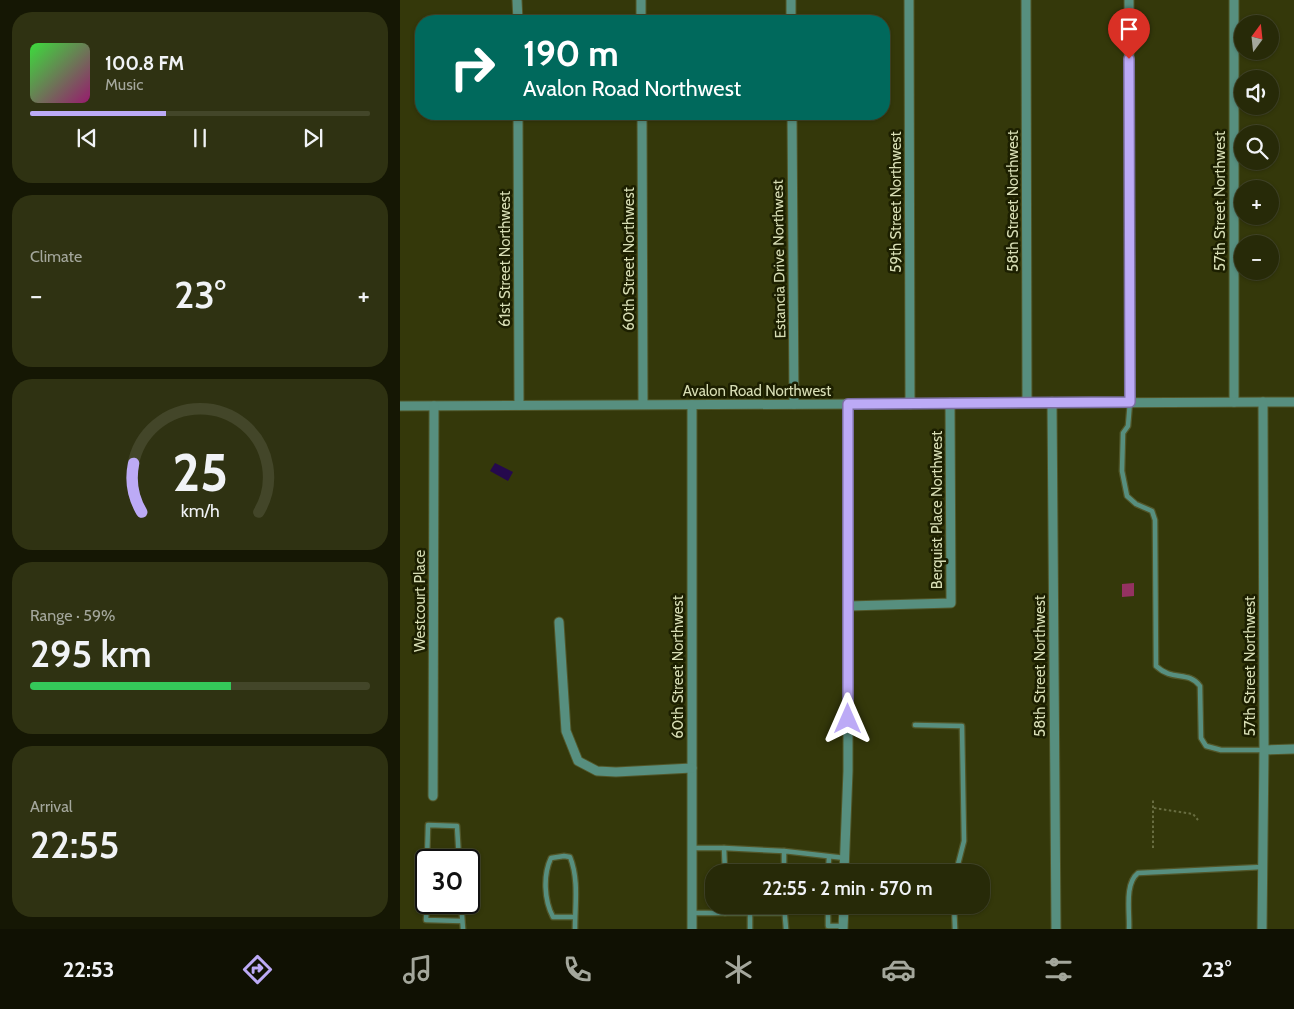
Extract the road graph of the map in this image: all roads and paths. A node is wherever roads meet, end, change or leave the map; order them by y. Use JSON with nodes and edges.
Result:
{"nodes":[{"id":1,"x":517,"y":0,"type":"edge"},
{"id":2,"x":641,"y":0,"type":"edge"},
{"id":3,"x":791,"y":0,"type":"edge"},
{"id":4,"x":909,"y":0,"type":"edge"},
{"id":5,"x":1026,"y":0,"type":"edge"},
{"id":6,"x":1129,"y":0,"type":"edge"},
{"id":7,"x":1234,"y":0,"type":"edge"},
{"id":8,"x":518,"y":15,"type":"edge"},
{"id":9,"x":641,"y":15,"type":"edge"},
{"id":10,"x":791,"y":15,"type":"edge"},
{"id":11,"x":518,"y":120,"type":"edge"},
{"id":12,"x":642,"y":120,"type":"edge"},
{"id":13,"x":792,"y":120,"type":"edge"},
{"id":14,"x":1027,"y":402,"type":"junction"},
{"id":15,"x":1052,"y":402,"type":"junction"},
{"id":16,"x":1130,"y":402,"type":"junction"},
{"id":17,"x":1234,"y":402,"type":"junction"},
{"id":18,"x":1262,"y":402,"type":"junction"},
{"id":19,"x":1294,"y":402,"type":"edge"},
{"id":20,"x":950,"y":403,"type":"junction"},
{"id":21,"x":643,"y":404,"type":"junction"},
{"id":22,"x":794,"y":404,"type":"junction"},
{"id":23,"x":848,"y":404,"type":"junction"},
{"id":24,"x":910,"y":404,"type":"junction"},
{"id":25,"x":519,"y":405,"type":"junction"},
{"id":26,"x":692,"y":405,"type":"junction"},
{"id":27,"x":400,"y":406,"type":"edge"},
{"id":28,"x":434,"y":406,"type":"junction"},
{"id":29,"x":849,"y":606,"type":"junction"},
{"id":30,"x":559,"y":622,"type":"dead end"},
{"id":31,"x":915,"y":725,"type":"dead end"},
{"id":32,"x":1294,"y":749,"type":"edge"},
{"id":33,"x":1264,"y":750,"type":"junction"},
{"id":34,"x":692,"y":768,"type":"junction"},
{"id":35,"x":433,"y":796,"type":"dead end"},
{"id":36,"x":1153,"y":799,"type":"dead end"},
{"id":37,"x":1154,"y":808,"type":"junction"},
{"id":38,"x":1198,"y":820,"type":"dead end"},
{"id":39,"x":692,"y":848,"type":"junction"},
{"id":40,"x":724,"y":848,"type":"junction"},
{"id":41,"x":1153,"y":848,"type":"dead end"},
{"id":42,"x":427,"y":849,"type":"edge"},
{"id":43,"x":458,"y":849,"type":"edge"},
{"id":44,"x":784,"y":851,"type":"junction"},
{"id":45,"x":829,"y":858,"type":"junction"},
{"id":46,"x":845,"y":858,"type":"junction"},
{"id":47,"x":724,"y":864,"type":"edge"},
{"id":48,"x":784,"y":864,"type":"edge"},
{"id":49,"x":829,"y":864,"type":"edge"},
{"id":50,"x":845,"y":864,"type":"edge"},
{"id":51,"x":958,"y":864,"type":"edge"},
{"id":52,"x":1263,"y":867,"type":"junction"},
{"id":53,"x":692,"y":913,"type":"junction"},
{"id":54,"x":705,"y":913,"type":"edge"},
{"id":55,"x":426,"y":914,"type":"edge"},
{"id":56,"x":462,"y":914,"type":"edge"},
{"id":57,"x":750,"y":914,"type":"edge"},
{"id":58,"x":785,"y":914,"type":"edge"},
{"id":59,"x":828,"y":914,"type":"edge"},
{"id":60,"x":844,"y":914,"type":"edge"},
{"id":61,"x":954,"y":914,"type":"edge"},
{"id":62,"x":575,"y":917,"type":"junction"},
{"id":63,"x":462,"y":921,"type":"junction"},
{"id":64,"x":844,"y":927,"type":"edge"},
{"id":65,"x":463,"y":929,"type":"edge"},
{"id":66,"x":574,"y":929,"type":"edge"},
{"id":67,"x":692,"y":929,"type":"edge"},
{"id":68,"x":750,"y":929,"type":"edge"},
{"id":69,"x":786,"y":929,"type":"edge"},
{"id":70,"x":955,"y":929,"type":"edge"},
{"id":71,"x":1056,"y":929,"type":"edge"},
{"id":72,"x":1129,"y":929,"type":"edge"},
{"id":73,"x":1262,"y":929,"type":"edge"}],
"edges":[{"from":1,"to":8,"type":"street"},
{"from":2,"to":9,"type":"street"},
{"from":3,"to":10,"type":"street"},
{"from":4,"to":24,"type":"street","name":"59th Street Northwest"},
{"from":5,"to":14,"type":"street","name":"58th Street Northwest"},
{"from":6,"to":16,"type":"street"},
{"from":7,"to":17,"type":"street","name":"57th Street Northwest"},
{"from":11,"to":25,"type":"street","name":"61st Street Northwest"},
{"from":12,"to":21,"type":"street","name":"60th Street Northwest"},
{"from":13,"to":22,"type":"street","name":"Estancia Drive Northwest"},
{"from":14,"to":15,"type":"street","name":"Avalon Road Northwest"},
{"from":14,"to":20,"type":"street","name":"Avalon Road Northwest"},
{"from":15,"to":16,"type":"street","name":"Avalon Road Northwest"},
{"from":15,"to":71,"type":"street","name":"58th Street Northwest"},
{"from":16,"to":17,"type":"street","name":"Avalon Road Northwest"},
{"from":16,"to":33,"type":"lane"},
{"from":17,"to":18,"type":"street","name":"Avalon Road Northwest"},
{"from":18,"to":19,"type":"street","name":"Avalon Road Northwest"},
{"from":18,"to":33,"type":"street","name":"57th Street Northwest"},
{"from":20,"to":24,"type":"street","name":"Avalon Road Northwest"},
{"from":20,"to":29,"type":"street","name":"Berquist Place Northwest"},
{"from":21,"to":25,"type":"street","name":"Avalon Road Northwest"},
{"from":21,"to":26,"type":"street","name":"Avalon Road Northwest"},
{"from":22,"to":23,"type":"street","name":"Avalon Road Northwest"},
{"from":22,"to":26,"type":"street","name":"Avalon Road Northwest"},
{"from":23,"to":24,"type":"street","name":"Avalon Road Northwest"},
{"from":23,"to":29,"type":"street"},
{"from":25,"to":28,"type":"street","name":"Avalon Road Northwest"},
{"from":26,"to":34,"type":"street","name":"60th Street Northwest"},
{"from":27,"to":28,"type":"street","name":"Avalon Road Northwest"},
{"from":28,"to":35,"type":"street","name":"Westcourt Place"},
{"from":29,"to":46,"type":"street"},
{"from":30,"to":34,"type":"street"},
{"from":31,"to":51,"type":"lane"},
{"from":32,"to":33,"type":"street"},
{"from":33,"to":52,"type":"street","name":"57th Street Northwest"},
{"from":34,"to":39,"type":"street","name":"60th Street Northwest"},
{"from":36,"to":37,"type":"path"},
{"from":37,"to":38,"type":"path"},
{"from":37,"to":41,"type":"path"},
{"from":39,"to":40,"type":"lane"},
{"from":39,"to":53,"type":"street","name":"60th Street Northwest"},
{"from":40,"to":44,"type":"lane"},
{"from":40,"to":47,"type":"lane"},
{"from":42,"to":43,"type":"lane"},
{"from":44,"to":45,"type":"lane"},
{"from":44,"to":48,"type":"lane"},
{"from":45,"to":46,"type":"lane"},
{"from":45,"to":49,"type":"lane"},
{"from":46,"to":50,"type":"street"},
{"from":52,"to":72,"type":"lane"},
{"from":52,"to":73,"type":"street","name":"57th Street Northwest"},
{"from":53,"to":54,"type":"lane"},
{"from":53,"to":67,"type":"street","name":"60th Street Northwest"},
{"from":55,"to":63,"type":"lane"},
{"from":56,"to":63,"type":"lane"},
{"from":57,"to":68,"type":"lane"},
{"from":58,"to":69,"type":"lane"},
{"from":59,"to":64,"type":"lane"},
{"from":60,"to":64,"type":"street"},
{"from":61,"to":70,"type":"lane"},
{"from":62,"to":62,"type":"lane"},
{"from":62,"to":66,"type":"lane"},
{"from":63,"to":65,"type":"lane"}]}
